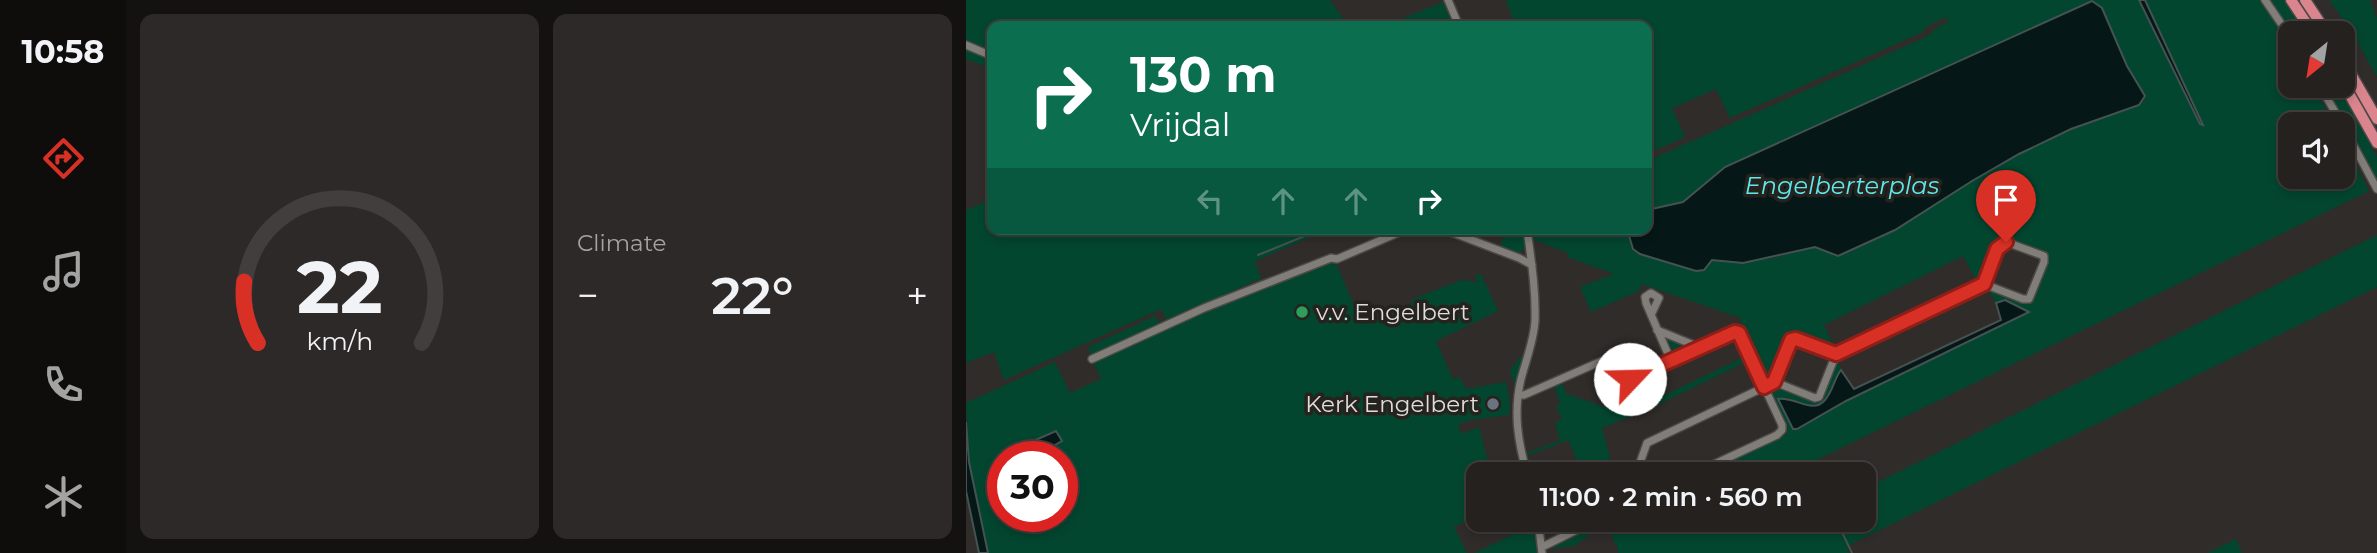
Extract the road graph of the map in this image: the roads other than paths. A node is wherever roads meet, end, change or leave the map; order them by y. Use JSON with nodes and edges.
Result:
{"nodes":[{"id":1,"x":1448,"y":0,"type":"edge"},
{"id":2,"x":2265,"y":0,"type":"edge"},
{"id":3,"x":2291,"y":0,"type":"edge"},
{"id":4,"x":2305,"y":0,"type":"edge"},
{"id":5,"x":1457,"y":21,"type":"edge"},
{"id":6,"x":2280,"y":21,"type":"edge"},
{"id":7,"x":2305,"y":21,"type":"edge"},
{"id":8,"x":2319,"y":21,"type":"edge"},
{"id":9,"x":966,"y":46,"type":"edge"},
{"id":10,"x":987,"y":54,"type":"edge"},
{"id":11,"x":2356,"y":83,"type":"edge"},
{"id":12,"x":2352,"y":98,"type":"edge"},
{"id":13,"x":2377,"y":119,"type":"edge"},
{"id":14,"x":2377,"y":143,"type":"edge"},
{"id":15,"x":2355,"y":148,"type":"edge"},
{"id":16,"x":2377,"y":189,"type":"edge"},
{"id":17,"x":1393,"y":235,"type":"edge"},
{"id":18,"x":1459,"y":235,"type":"edge"},
{"id":19,"x":1528,"y":235,"type":"edge"},
{"id":20,"x":1530,"y":251,"type":"junction"},
{"id":21,"x":1519,"y":258,"type":"junction"},
{"id":22,"x":1532,"y":265,"type":"junction"},
{"id":23,"x":1984,"y":284,"type":"junction"},
{"id":24,"x":1651,"y":315,"type":"dead end"},
{"id":25,"x":1657,"y":330,"type":"junction"},
{"id":26,"x":1701,"y":348,"type":"junction"},
{"id":27,"x":1836,"y":354,"type":"junction"},
{"id":28,"x":1092,"y":359,"type":"dead end"},
{"id":29,"x":1671,"y":361,"type":"junction"},
{"id":30,"x":1774,"y":382,"type":"junction"},
{"id":31,"x":1764,"y":387,"type":"junction"},
{"id":32,"x":1518,"y":395,"type":"junction"},
{"id":33,"x":1524,"y":462,"type":"edge"},
{"id":34,"x":1640,"y":462,"type":"edge"},
{"id":35,"x":1719,"y":462,"type":"edge"},
{"id":36,"x":1540,"y":532,"type":"edge"},
{"id":37,"x":1575,"y":532,"type":"edge"},
{"id":38,"x":1542,"y":550,"type":"edge"}],
"edges":[{"from":1,"to":5,"type":"street"},
{"from":2,"to":6,"type":"street"},
{"from":3,"to":7,"type":"highway"},
{"from":4,"to":8,"type":"highway"},
{"from":9,"to":10,"type":"street"},
{"from":11,"to":13,"type":"highway"},
{"from":12,"to":14,"type":"highway"},
{"from":15,"to":16,"type":"street"},
{"from":17,"to":28,"type":"street"},
{"from":18,"to":21,"type":"street"},
{"from":19,"to":20,"type":"street"},
{"from":20,"to":21,"type":"street"},
{"from":20,"to":22,"type":"street"},
{"from":21,"to":22,"type":"street"},
{"from":22,"to":32,"type":"street"},
{"from":23,"to":23,"type":"street"},
{"from":23,"to":27,"type":"street"},
{"from":24,"to":25,"type":"street"},
{"from":25,"to":26,"type":"street"},
{"from":25,"to":29,"type":"street"},
{"from":26,"to":29,"type":"street"},
{"from":26,"to":31,"type":"street"},
{"from":27,"to":30,"type":"street"},
{"from":27,"to":30,"type":"street"},
{"from":29,"to":32,"type":"street"},
{"from":30,"to":31,"type":"street"},
{"from":31,"to":34,"type":"street"},
{"from":31,"to":35,"type":"street"},
{"from":32,"to":33,"type":"street"},
{"from":36,"to":38,"type":"street"},
{"from":37,"to":38,"type":"street"}]}
